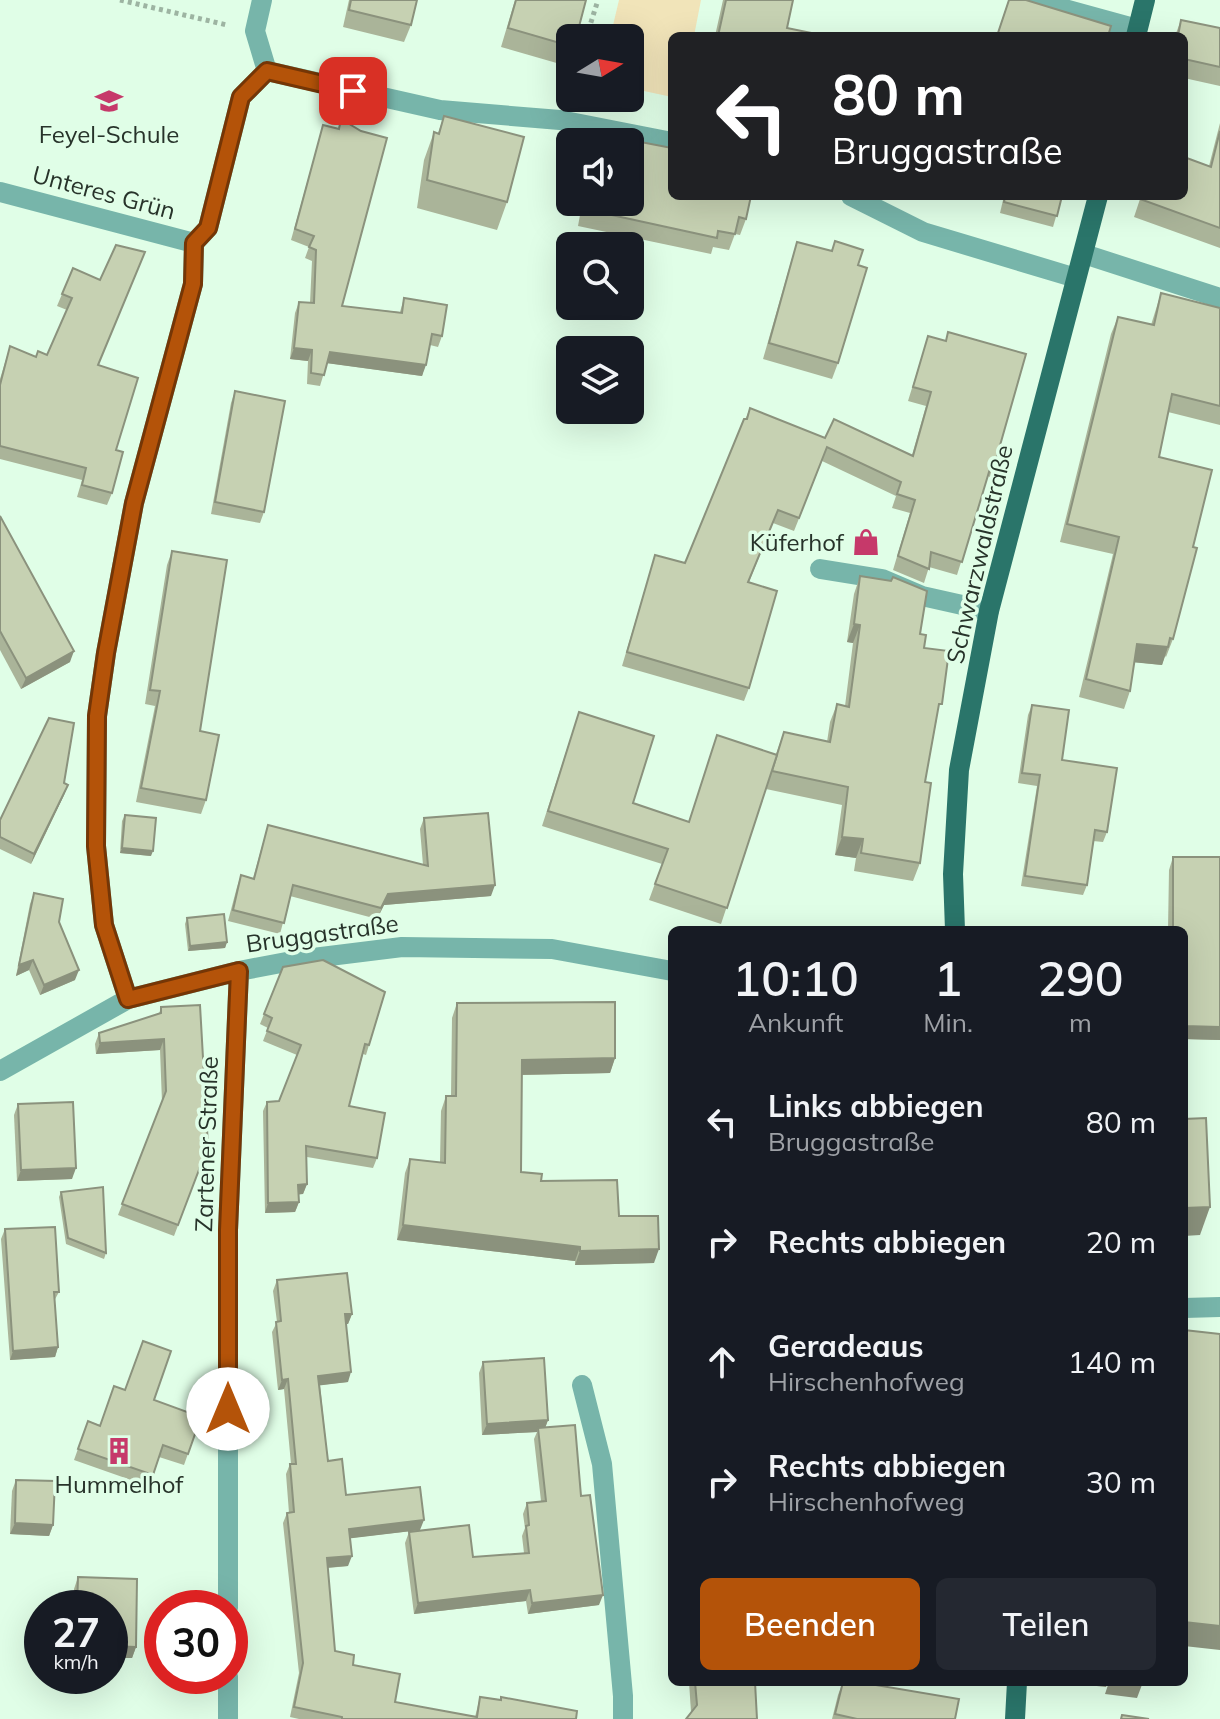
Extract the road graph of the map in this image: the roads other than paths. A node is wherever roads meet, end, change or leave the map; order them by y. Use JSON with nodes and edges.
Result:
{"nodes":[{"id":1,"x":262,"y":0,"type":"edge"},
{"id":2,"x":1032,"y":0,"type":"edge"},
{"id":3,"x":1145,"y":0,"type":"edge"},
{"id":4,"x":1133,"y":32,"type":"edge"},
{"id":5,"x":1136,"y":32,"type":"edge"},
{"id":6,"x":267,"y":71,"type":"junction"},
{"id":7,"x":668,"y":141,"type":"edge"},
{"id":8,"x":0,"y":192,"type":"edge"},
{"id":9,"x":859,"y":200,"type":"edge"},
{"id":10,"x":1097,"y":200,"type":"edge"},
{"id":11,"x":194,"y":243,"type":"junction"},
{"id":12,"x":1084,"y":254,"type":"junction"},
{"id":13,"x":1076,"y":278,"type":"junction"},
{"id":14,"x":1220,"y":298,"type":"edge"},
{"id":15,"x":820,"y":569,"type":"dead end"},
{"id":16,"x":989,"y":611,"type":"junction"},
{"id":17,"x":955,"y":926,"type":"edge"},
{"id":18,"x":668,"y":970,"type":"edge"},
{"id":19,"x":239,"y":971,"type":"junction"},
{"id":20,"x":128,"y":999,"type":"junction"},
{"id":21,"x":0,"y":1071,"type":"edge"},
{"id":22,"x":1220,"y":1307,"type":"edge"},
{"id":23,"x":1188,"y":1308,"type":"edge"},
{"id":24,"x":582,"y":1385,"type":"dead end"},
{"id":25,"x":228,"y":1590,"type":"edge"},
{"id":26,"x":1017,"y":1686,"type":"edge"},
{"id":27,"x":228,"y":1694,"type":"edge"},
{"id":28,"x":228,"y":1719,"type":"edge"},
{"id":29,"x":623,"y":1719,"type":"edge"},
{"id":30,"x":1015,"y":1719,"type":"edge"}],
"edges":[{"from":1,"to":6,"type":"street"},
{"from":2,"to":4,"type":"street"},
{"from":3,"to":5,"type":"main road"},
{"from":6,"to":7,"type":"street"},
{"from":6,"to":11,"type":"street"},
{"from":8,"to":11,"type":"street","name":"Unteres Grün"},
{"from":9,"to":13,"type":"street"},
{"from":10,"to":12,"type":"main road","name":"Schwarzwaldstraße"},
{"from":11,"to":20,"type":"street"},
{"from":12,"to":13,"type":"main road","name":"Schwarzwaldstraße"},
{"from":12,"to":14,"type":"street"},
{"from":13,"to":16,"type":"main road","name":"Schwarzwaldstraße"},
{"from":15,"to":16,"type":"street"},
{"from":16,"to":17,"type":"main road","name":"Schwarzwaldstraße"},
{"from":18,"to":19,"type":"street","name":"Bruggastraße"},
{"from":19,"to":20,"type":"street","name":"Bruggastraße"},
{"from":19,"to":25,"type":"street","name":"Zartener Straße"},
{"from":20,"to":21,"type":"street","name":"Bruggastraße"},
{"from":22,"to":23,"type":"street"},
{"from":24,"to":29,"type":"street"},
{"from":26,"to":30,"type":"main road"},
{"from":27,"to":28,"type":"street"}]}
